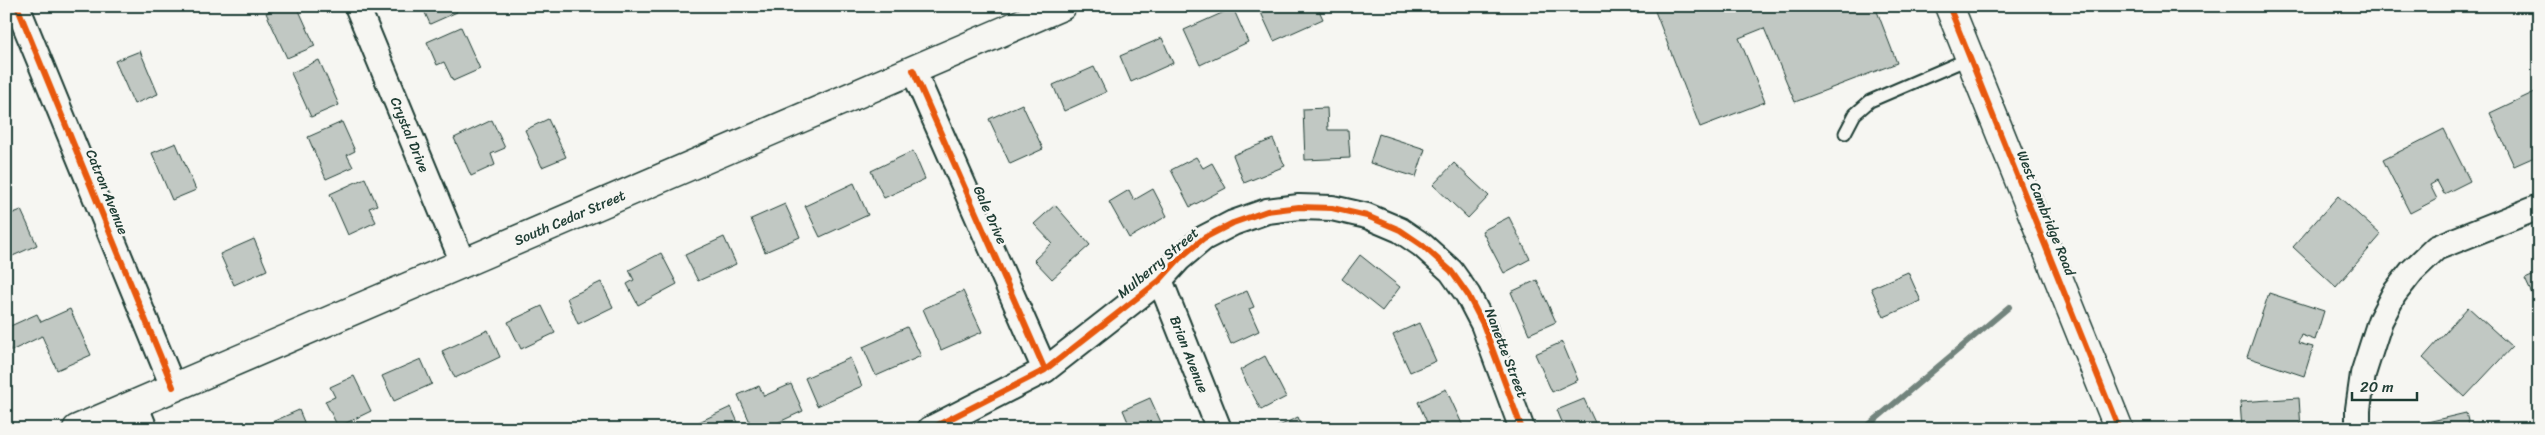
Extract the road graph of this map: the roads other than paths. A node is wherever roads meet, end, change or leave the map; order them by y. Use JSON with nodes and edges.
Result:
{"nodes":[{"id":1,"x":17,"y":6,"type":"edge"},
{"id":2,"x":357,"y":6,"type":"edge"},
{"id":3,"x":1062,"y":6,"type":"edge"},
{"id":4,"x":1949,"y":6,"type":"edge"},
{"id":5,"x":1970,"y":58,"type":"junction"},
{"id":6,"x":913,"y":70,"type":"junction"},
{"id":7,"x":1845,"y":133,"type":"dead end"},
{"id":8,"x":2539,"y":207,"type":"edge"},
{"id":9,"x":1422,"y":245,"type":"joint"},
{"id":10,"x":463,"y":263,"type":"junction"},
{"id":11,"x":1160,"y":280,"type":"junction"},
{"id":12,"x":1045,"y":370,"type":"junction"},
{"id":13,"x":173,"y":387,"type":"junction"},
{"id":14,"x":135,"y":404,"type":"junction"},
{"id":15,"x":77,"y":429,"type":"edge"},
{"id":16,"x":145,"y":429,"type":"edge"},
{"id":17,"x":930,"y":429,"type":"edge"},
{"id":18,"x":1219,"y":429,"type":"edge"},
{"id":19,"x":1522,"y":429,"type":"edge"},
{"id":20,"x":2119,"y":429,"type":"edge"},
{"id":21,"x":2358,"y":429,"type":"edge"}],
"edges":[{"from":1,"to":13,"type":"street","name":"Catron Avenue"},
{"from":2,"to":10,"type":"street","name":"Crystal Drive"},
{"from":3,"to":6,"type":"main road","name":"South Cedar Street"},
{"from":4,"to":5,"type":"main road","name":"West Cambridge Road"},
{"from":5,"to":7,"type":"lane"},
{"from":5,"to":20,"type":"main road","name":"West Cambridge Road"},
{"from":6,"to":10,"type":"main road","name":"South Cedar Street"},
{"from":6,"to":12,"type":"street","name":"Gale Drive"},
{"from":8,"to":21,"type":"street"},
{"from":9,"to":11,"type":"street","name":"Mulberry Street"},
{"from":9,"to":19,"type":"street","name":"Nanette Street"},
{"from":10,"to":13,"type":"main road","name":"South Cedar Street"},
{"from":11,"to":12,"type":"street","name":"Mulberry Street"},
{"from":11,"to":18,"type":"street","name":"Brian Avenue"},
{"from":12,"to":17,"type":"street","name":"Mulberry Street"},
{"from":13,"to":14,"type":"main road","name":"South Cedar Street"},
{"from":14,"to":15,"type":"main road","name":"South Cedar Street"},
{"from":14,"to":16,"type":"street"}]}
